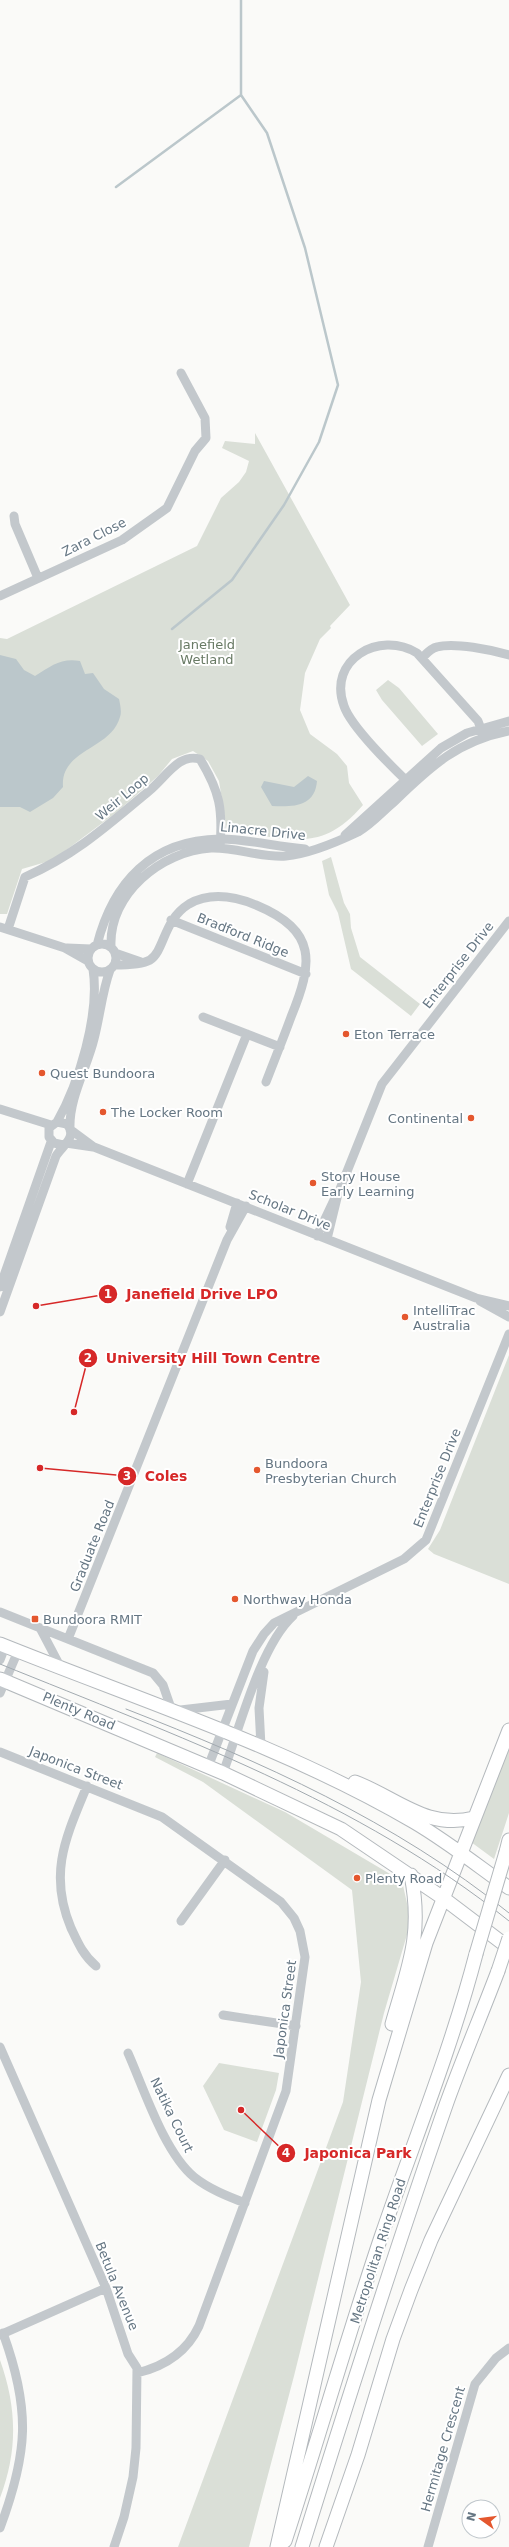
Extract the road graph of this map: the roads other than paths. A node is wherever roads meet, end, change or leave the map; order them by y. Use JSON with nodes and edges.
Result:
{"nodes":[{"id":1,"x":181,"y":374,"type":"dead end"},
{"id":2,"x":14,"y":516,"type":"dead end"},
{"id":3,"x":38,"y":578,"type":"junction"},
{"id":4,"x":0,"y":596,"type":"edge"},
{"id":5,"x":509,"y":655,"type":"edge"},
{"id":6,"x":422,"y":658,"type":"junction"},
{"id":7,"x":509,"y":721,"type":"edge"},
{"id":8,"x":509,"y":731,"type":"edge"},
{"id":9,"x":483,"y":732,"type":"junction"},
{"id":10,"x":408,"y":782,"type":"junction"},
{"id":11,"x":221,"y":844,"type":"junction"},
{"id":12,"x":171,"y":920,"type":"junction"},
{"id":13,"x":509,"y":921,"type":"edge"},
{"id":14,"x":4,"y":928,"type":"edge"},
{"id":15,"x":94,"y":947,"type":"junction"},
{"id":16,"x":65,"y":948,"type":"junction"},
{"id":17,"x":113,"y":950,"type":"junction"},
{"id":18,"x":142,"y":962,"type":"junction"},
{"id":19,"x":91,"y":965,"type":"junction"},
{"id":20,"x":112,"y":968,"type":"junction"},
{"id":21,"x":306,"y":974,"type":"junction"},
{"id":22,"x":203,"y":1017,"type":"dead end"},
{"id":23,"x":247,"y":1034,"type":"junction"},
{"id":24,"x":280,"y":1047,"type":"junction"},
{"id":25,"x":266,"y":1082,"type":"dead end"},
{"id":26,"x":0,"y":1109,"type":"edge"},
{"id":27,"x":71,"y":1129,"type":"junction"},
{"id":28,"x":52,"y":1131,"type":"junction"},
{"id":29,"x":65,"y":1144,"type":"junction"},
{"id":30,"x":94,"y":1147,"type":"junction"},
{"id":31,"x":187,"y":1184,"type":"junction"},
{"id":32,"x":338,"y":1194,"type":"junction"},
{"id":33,"x":242,"y":1205,"type":"junction"},
{"id":34,"x":317,"y":1236,"type":"junction"},
{"id":35,"x":327,"y":1239,"type":"junction"},
{"id":36,"x":0,"y":1287,"type":"edge"},
{"id":37,"x":476,"y":1298,"type":"junction"},
{"id":38,"x":509,"y":1306,"type":"edge"},
{"id":39,"x":0,"y":1312,"type":"edge"},
{"id":40,"x":509,"y":1317,"type":"edge"},
{"id":41,"x":509,"y":1334,"type":"edge"},
{"id":42,"x":298,"y":1611,"type":"junction"},
{"id":43,"x":0,"y":1612,"type":"edge"},
{"id":44,"x":40,"y":1628,"type":"junction"},
{"id":45,"x":68,"y":1639,"type":"junction"},
{"id":46,"x":3,"y":1645,"type":"edge"},
{"id":47,"x":18,"y":1651,"type":"junction"},
{"id":48,"x":265,"y":1659,"type":"junction"},
{"id":49,"x":0,"y":1660,"type":"edge"},
{"id":50,"x":60,"y":1666,"type":"junction"},
{"id":51,"x":2,"y":1684,"type":"edge"},
{"id":52,"x":232,"y":1704,"type":"junction"},
{"id":53,"x":172,"y":1711,"type":"junction"},
{"id":54,"x":509,"y":1730,"type":"edge"},
{"id":55,"x":222,"y":1731,"type":"junction"},
{"id":56,"x":235,"y":1736,"type":"junction"},
{"id":57,"x":261,"y":1746,"type":"junction"},
{"id":58,"x":0,"y":1752,"type":"edge"},
{"id":59,"x":208,"y":1767,"type":"junction"},
{"id":60,"x":316,"y":1771,"type":"junction"},
{"id":61,"x":223,"y":1773,"type":"junction"},
{"id":62,"x":87,"y":1786,"type":"junction"},
{"id":63,"x":474,"y":1818,"type":"junction"},
{"id":64,"x":507,"y":1846,"type":"edge"},
{"id":65,"x":461,"y":1853,"type":"junction"},
{"id":66,"x":225,"y":1860,"type":"junction"},
{"id":67,"x":411,"y":1876,"type":"junction"},
{"id":68,"x":509,"y":1888,"type":"edge"},
{"id":69,"x":441,"y":1903,"type":"junction"},
{"id":70,"x":181,"y":1921,"type":"dead end"},
{"id":71,"x":509,"y":1938,"type":"edge"},
{"id":72,"x":509,"y":1948,"type":"edge"},
{"id":73,"x":96,"y":1966,"type":"dead end"},
{"id":74,"x":223,"y":2015,"type":"dead end"},
{"id":75,"x":296,"y":2026,"type":"junction"},
{"id":76,"x":0,"y":2047,"type":"edge"},
{"id":77,"x":128,"y":2053,"type":"dead end"},
{"id":78,"x":509,"y":2075,"type":"edge"},
{"id":79,"x":506,"y":2087,"type":"edge"},
{"id":80,"x":379,"y":2100,"type":"junction"},
{"id":81,"x":245,"y":2203,"type":"junction"},
{"id":82,"x":106,"y":2288,"type":"junction"},
{"id":83,"x":2,"y":2334,"type":"edge"},
{"id":84,"x":509,"y":2348,"type":"edge"},
{"id":85,"x":137,"y":2372,"type":"junction"},
{"id":86,"x":0,"y":2528,"type":"edge"},
{"id":87,"x":114,"y":2547,"type":"edge"},
{"id":88,"x":276,"y":2547,"type":"edge"},
{"id":89,"x":283,"y":2547,"type":"edge"},
{"id":90,"x":302,"y":2547,"type":"edge"},
{"id":91,"x":326,"y":2547,"type":"edge"},
{"id":92,"x":428,"y":2547,"type":"edge"}],
"edges":[{"from":1,"to":3,"type":"street","name":"Zara Close"},
{"from":2,"to":3,"type":"street"},
{"from":3,"to":4,"type":"street","name":"Zara Close"},
{"from":5,"to":6,"type":"street"},
{"from":6,"to":9,"type":"street"},
{"from":6,"to":10,"type":"street"},
{"from":7,"to":9,"type":"street","name":"Linacre Drive"},
{"from":8,"to":9,"type":"street","name":"Linacre Drive"},
{"from":9,"to":10,"type":"street","name":"Linacre Drive"},
{"from":10,"to":11,"type":"street","name":"Linacre Drive"},
{"from":11,"to":14,"type":"street","name":"Weir Loop"},
{"from":11,"to":15,"type":"street","name":"Linacre Drive"},
{"from":11,"to":17,"type":"street","name":"Linacre Drive"},
{"from":12,"to":18,"type":"street"},
{"from":12,"to":21,"type":"street","name":"Bradford Ridge"},
{"from":12,"to":21,"type":"street"},
{"from":13,"to":32,"type":"street","name":"Enterprise Drive"},
{"from":14,"to":16,"type":"street"},
{"from":15,"to":16,"type":"street"},
{"from":15,"to":17,"type":"street"},
{"from":15,"to":19,"type":"street"},
{"from":16,"to":19,"type":"street"},
{"from":17,"to":18,"type":"street"},
{"from":17,"to":20,"type":"street"},
{"from":18,"to":20,"type":"street"},
{"from":19,"to":20,"type":"street"},
{"from":19,"to":28,"type":"street"},
{"from":20,"to":27,"type":"street"},
{"from":21,"to":24,"type":"street"},
{"from":22,"to":23,"type":"street"},
{"from":23,"to":24,"type":"street"},
{"from":23,"to":31,"type":"street"},
{"from":24,"to":25,"type":"street"},
{"from":26,"to":28,"type":"street"},
{"from":27,"to":28,"type":"street","name":"Scholar Drive"},
{"from":27,"to":29,"type":"street"},
{"from":27,"to":30,"type":"street","name":"Scholar Drive"},
{"from":28,"to":29,"type":"street","name":"Scholar Drive"},
{"from":28,"to":36,"type":"street"},
{"from":29,"to":30,"type":"street","name":"Scholar Drive"},
{"from":29,"to":39,"type":"street"},
{"from":30,"to":31,"type":"street","name":"Scholar Drive"},
{"from":31,"to":33,"type":"street","name":"Scholar Drive"},
{"from":32,"to":34,"type":"street","name":"Enterprise Drive"},
{"from":32,"to":35,"type":"street","name":"Enterprise Drive"},
{"from":33,"to":34,"type":"street","name":"Scholar Drive"},
{"from":33,"to":45,"type":"street","name":"Graduate Road"},
{"from":34,"to":35,"type":"street","name":"Scholar Drive"},
{"from":35,"to":37,"type":"street","name":"Scholar Drive"},
{"from":37,"to":38,"type":"street","name":"Scholar Drive"},
{"from":37,"to":40,"type":"street","name":"Scholar Drive"},
{"from":41,"to":42,"type":"street","name":"Enterprise Drive"},
{"from":42,"to":48,"type":"street","name":"Enterprise Drive"},
{"from":42,"to":52,"type":"street","name":"Enterprise Drive"},
{"from":43,"to":44,"type":"street"},
{"from":44,"to":45,"type":"street"},
{"from":44,"to":50,"type":"street"},
{"from":45,"to":53,"type":"street"},
{"from":46,"to":47,"type":"highway"},
{"from":46,"to":49,"type":"street"},
{"from":47,"to":50,"type":"highway"},
{"from":47,"to":51,"type":"street"},
{"from":48,"to":56,"type":"street","name":"Enterprise Drive"},
{"from":48,"to":57,"type":"street"},
{"from":50,"to":53,"type":"highway"},
{"from":51,"to":59,"type":"highway","name":"Plenty Road"},
{"from":52,"to":53,"type":"street"},
{"from":52,"to":55,"type":"street","name":"Enterprise Drive"},
{"from":53,"to":55,"type":"highway"},
{"from":54,"to":63,"type":"highway"},
{"from":55,"to":56,"type":"highway"},
{"from":55,"to":59,"type":"street","name":"Enterprise Drive"},
{"from":56,"to":57,"type":"highway"},
{"from":56,"to":61,"type":"street","name":"Enterprise Drive"},
{"from":57,"to":60,"type":"highway"},
{"from":58,"to":62,"type":"street","name":"Japonica Street"},
{"from":59,"to":61,"type":"highway","name":"Plenty Road"},
{"from":60,"to":63,"type":"highway"},
{"from":60,"to":65,"type":"highway"},
{"from":61,"to":67,"type":"highway","name":"Plenty Road"},
{"from":62,"to":66,"type":"street","name":"Japonica Street"},
{"from":62,"to":73,"type":"street"},
{"from":63,"to":65,"type":"highway"},
{"from":64,"to":89,"type":"highway","name":"Metropolitan Ring Road","bridge":true},
{"from":65,"to":68,"type":"highway"},
{"from":65,"to":69,"type":"highway"},
{"from":66,"to":70,"type":"street"},
{"from":66,"to":75,"type":"street","name":"Japonica Street"},
{"from":67,"to":69,"type":"highway","name":"Plenty Road"},
{"from":67,"to":80,"type":"highway"},
{"from":69,"to":72,"type":"highway","name":"Plenty Road"},
{"from":69,"to":80,"type":"highway"},
{"from":71,"to":90,"type":"highway","name":"Metropolitan Ring Road","bridge":true},
{"from":74,"to":75,"type":"street"},
{"from":75,"to":81,"type":"street","name":"Japonica Street"},
{"from":76,"to":82,"type":"street","name":"Betula Avenue"},
{"from":77,"to":81,"type":"street","name":"Natika Court"},
{"from":78,"to":79,"type":"highway"},
{"from":79,"to":91,"type":"highway"},
{"from":80,"to":88,"type":"highway"},
{"from":81,"to":85,"type":"street","name":"Japonica Street"},
{"from":82,"to":83,"type":"street"},
{"from":82,"to":85,"type":"street","name":"Betula Avenue"},
{"from":83,"to":86,"type":"street"},
{"from":84,"to":92,"type":"street","name":"Hermitage Crescent"},
{"from":85,"to":87,"type":"street"}]}
